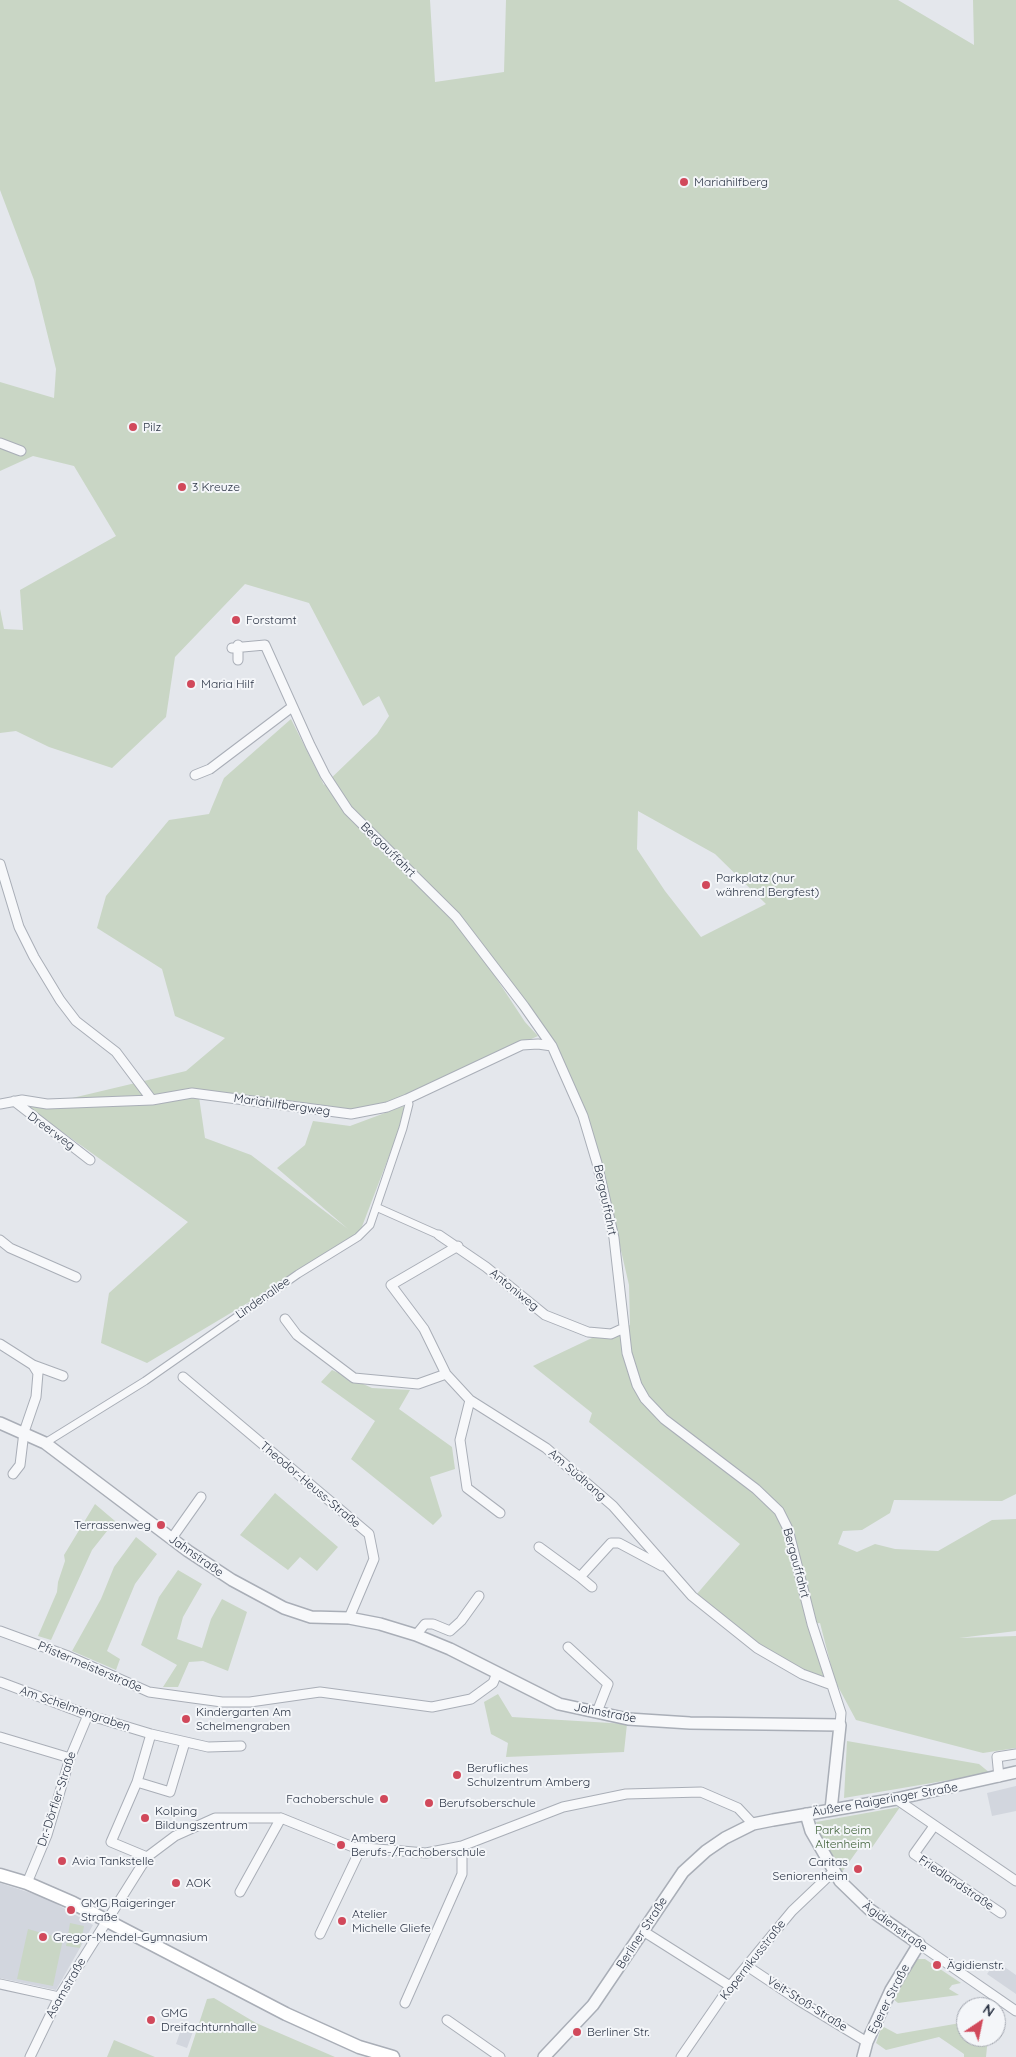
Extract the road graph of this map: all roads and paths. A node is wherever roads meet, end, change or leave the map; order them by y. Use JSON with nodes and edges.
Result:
{"nodes":[{"id":1,"x":0,"y":443,"type":"edge"},
{"id":2,"x":21,"y":451,"type":"dead end"},
{"id":3,"x":238,"y":660,"type":"dead end"},
{"id":4,"x":292,"y":707,"type":"junction"},
{"id":5,"x":195,"y":775,"type":"dead end"},
{"id":6,"x":0,"y":864,"type":"edge"},
{"id":7,"x":552,"y":1046,"type":"junction"},
{"id":8,"x":407,"y":1099,"type":"junction"},
{"id":9,"x":152,"y":1100,"type":"junction"},
{"id":10,"x":14,"y":1101,"type":"junction"},
{"id":11,"x":0,"y":1104,"type":"edge"},
{"id":12,"x":90,"y":1160,"type":"dead end"},
{"id":13,"x":376,"y":1207,"type":"junction"},
{"id":14,"x":439,"y":1235,"type":"joint"},
{"id":15,"x":0,"y":1240,"type":"edge"},
{"id":16,"x":458,"y":1246,"type":"junction"},
{"id":17,"x":76,"y":1277,"type":"dead end"},
{"id":18,"x":285,"y":1320,"type":"dead end"},
{"id":19,"x":624,"y":1328,"type":"junction"},
{"id":20,"x":0,"y":1344,"type":"edge"},
{"id":21,"x":34,"y":1365,"type":"junction"},
{"id":22,"x":446,"y":1374,"type":"junction"},
{"id":23,"x":63,"y":1376,"type":"dead end"},
{"id":24,"x":182,"y":1377,"type":"dead end"},
{"id":25,"x":470,"y":1400,"type":"junction"},
{"id":26,"x":0,"y":1422,"type":"edge"},
{"id":27,"x":24,"y":1432,"type":"junction"},
{"id":28,"x":45,"y":1443,"type":"junction"},
{"id":29,"x":13,"y":1474,"type":"dead end"},
{"id":30,"x":201,"y":1498,"type":"dead end"},
{"id":31,"x":500,"y":1513,"type":"dead end"},
{"id":32,"x":172,"y":1538,"type":"junction"},
{"id":33,"x":539,"y":1547,"type":"dead end"},
{"id":34,"x":668,"y":1570,"type":"junction"},
{"id":35,"x":580,"y":1577,"type":"junction"},
{"id":36,"x":592,"y":1587,"type":"dead end"},
{"id":37,"x":479,"y":1596,"type":"dead end"},
{"id":38,"x":349,"y":1618,"type":"junction"},
{"id":39,"x":0,"y":1631,"type":"edge"},
{"id":40,"x":416,"y":1635,"type":"junction"},
{"id":41,"x":568,"y":1647,"type":"dead end"},
{"id":42,"x":496,"y":1673,"type":"junction"},
{"id":43,"x":0,"y":1682,"type":"edge"},
{"id":44,"x":832,"y":1685,"type":"junction"},
{"id":45,"x":597,"y":1712,"type":"junction"},
{"id":46,"x":88,"y":1715,"type":"junction"},
{"id":47,"x":840,"y":1725,"type":"junction"},
{"id":48,"x":151,"y":1734,"type":"junction"},
{"id":49,"x":0,"y":1737,"type":"edge"},
{"id":50,"x":185,"y":1742,"type":"junction"},
{"id":51,"x":240,"y":1746,"type":"dead end"},
{"id":52,"x":1016,"y":1754,"type":"edge"},
{"id":53,"x":70,"y":1758,"type":"junction"},
{"id":54,"x":1016,"y":1772,"type":"edge"},
{"id":55,"x":999,"y":1777,"type":"junction"},
{"id":56,"x":137,"y":1782,"type":"junction"},
{"id":57,"x":896,"y":1799,"type":"junction"},
{"id":58,"x":831,"y":1810,"type":"junction"},
{"id":59,"x":806,"y":1814,"type":"junction"},
{"id":60,"x":281,"y":1818,"type":"junction"},
{"id":61,"x":753,"y":1824,"type":"junction"},
{"id":62,"x":934,"y":1826,"type":"junction"},
{"id":63,"x":462,"y":1846,"type":"junction"},
{"id":64,"x":360,"y":1848,"type":"junction"},
{"id":65,"x":147,"y":1857,"type":"junction"},
{"id":66,"x":834,"y":1871,"type":"junction"},
{"id":67,"x":0,"y":1875,"type":"edge"},
{"id":68,"x":1016,"y":1881,"type":"edge"},
{"id":69,"x":27,"y":1884,"type":"junction"},
{"id":70,"x":240,"y":1892,"type":"dead end"},
{"id":71,"x":1001,"y":1914,"type":"dead end"},
{"id":72,"x":106,"y":1921,"type":"junction"},
{"id":73,"x":643,"y":1931,"type":"junction"},
{"id":74,"x":320,"y":1934,"type":"dead end"},
{"id":75,"x":919,"y":1944,"type":"junction"},
{"id":76,"x":747,"y":1966,"type":"junction"},
{"id":77,"x":0,"y":1984,"type":"edge"},
{"id":78,"x":730,"y":1986,"type":"junction"},
{"id":79,"x":59,"y":1997,"type":"junction"},
{"id":80,"x":404,"y":2003,"type":"dead end"},
{"id":81,"x":1016,"y":2011,"type":"edge"},
{"id":82,"x":447,"y":2020,"type":"dead end"},
{"id":83,"x":867,"y":2042,"type":"junction"},
{"id":84,"x":30,"y":2057,"type":"edge"},
{"id":85,"x":393,"y":2057,"type":"edge"},
{"id":86,"x":500,"y":2057,"type":"edge"},
{"id":87,"x":544,"y":2057,"type":"edge"},
{"id":88,"x":681,"y":2057,"type":"edge"},
{"id":89,"x":863,"y":2057,"type":"edge"}],
"edges":[{"from":1,"to":2,"type":"street"},
{"from":3,"to":4,"type":"street","name":"Bergauffahrt"},
{"from":4,"to":5,"type":"street"},
{"from":4,"to":7,"type":"street","name":"Bergauffahrt"},
{"from":6,"to":9,"type":"street"},
{"from":7,"to":8,"type":"street","name":"Mariahilfbergweg"},
{"from":7,"to":19,"type":"street","name":"Bergauffahrt"},
{"from":8,"to":9,"type":"street","name":"Mariahilfbergweg"},
{"from":8,"to":13,"type":"street","name":"Lindenallee"},
{"from":9,"to":10,"type":"street","name":"Mariahilfbergweg"},
{"from":10,"to":11,"type":"street","name":"Mariahilfbergweg"},
{"from":10,"to":12,"type":"street","name":"Dreerweg"},
{"from":13,"to":14,"type":"street"},
{"from":13,"to":28,"type":"street","name":"Lindenallee"},
{"from":14,"to":16,"type":"street","name":"Antoniweg"},
{"from":15,"to":17,"type":"street"},
{"from":16,"to":19,"type":"street","name":"Antoniweg"},
{"from":16,"to":22,"type":"street","name":"Am Südhang"},
{"from":18,"to":22,"type":"street"},
{"from":19,"to":44,"type":"street","name":"Bergauffahrt"},
{"from":20,"to":21,"type":"street"},
{"from":21,"to":23,"type":"street"},
{"from":21,"to":27,"type":"street"},
{"from":22,"to":25,"type":"street","name":"Am Südhang"},
{"from":24,"to":38,"type":"street","name":"Theodor-Heuss-Straße"},
{"from":25,"to":31,"type":"street"},
{"from":25,"to":34,"type":"street","name":"Am Südhang"},
{"from":26,"to":27,"type":"street","name":"Jahnstraße"},
{"from":27,"to":28,"type":"street","name":"Jahnstraße"},
{"from":27,"to":29,"type":"street"},
{"from":28,"to":32,"type":"street","name":"Jahnstraße"},
{"from":30,"to":32,"type":"street"},
{"from":32,"to":38,"type":"street","name":"Jahnstraße"},
{"from":33,"to":35,"type":"street"},
{"from":34,"to":35,"type":"street","name":"Am Südhang"},
{"from":34,"to":44,"type":"street","name":"Am Südhang"},
{"from":35,"to":36,"type":"street"},
{"from":37,"to":40,"type":"street"},
{"from":38,"to":40,"type":"street","name":"Jahnstraße"},
{"from":39,"to":42,"type":"street","name":"Pfistermeisterstraße"},
{"from":40,"to":42,"type":"street","name":"Jahnstraße"},
{"from":41,"to":45,"type":"street"},
{"from":42,"to":45,"type":"street","name":"Jahnstraße"},
{"from":43,"to":46,"type":"street","name":"Am Schelmengraben"},
{"from":44,"to":47,"type":"street","name":"Bergauffahrt"},
{"from":45,"to":47,"type":"street","name":"Jahnstraße"},
{"from":46,"to":48,"type":"street","name":"Am Schelmengraben"},
{"from":46,"to":53,"type":"street","name":"Dr.-Dörfler-Straße"},
{"from":47,"to":58,"type":"street","name":"Bergauffahrt"},
{"from":48,"to":50,"type":"street","name":"Am Schelmengraben"},
{"from":48,"to":56,"type":"street"},
{"from":49,"to":53,"type":"street"},
{"from":50,"to":51,"type":"street","name":"Am Schelmengraben"},
{"from":50,"to":56,"type":"street"},
{"from":52,"to":55,"type":"street"},
{"from":53,"to":69,"type":"street","name":"Dr.-Dörfler-Straße"},
{"from":54,"to":55,"type":"street","name":"Äußere Raigeringer Straße"},
{"from":55,"to":57,"type":"street","name":"Äußere Raigeringer Straße"},
{"from":56,"to":65,"type":"street"},
{"from":57,"to":58,"type":"street","name":"Äußere Raigeringer Straße"},
{"from":57,"to":62,"type":"street"},
{"from":58,"to":59,"type":"street","name":"Äußere Raigeringer Straße"},
{"from":59,"to":61,"type":"street","name":"Äußere Raigeringer Straße"},
{"from":59,"to":66,"type":"street","name":"Ägidienstraße"},
{"from":60,"to":64,"type":"street"},
{"from":60,"to":65,"type":"street"},
{"from":60,"to":70,"type":"street"},
{"from":61,"to":63,"type":"street"},
{"from":61,"to":73,"type":"street","name":"Berliner Straße"},
{"from":62,"to":68,"type":"street"},
{"from":62,"to":71,"type":"street","name":"Friedlandstraße"},
{"from":63,"to":64,"type":"street"},
{"from":63,"to":80,"type":"street"},
{"from":64,"to":74,"type":"street"},
{"from":65,"to":72,"type":"street","name":"Asamstraße"},
{"from":66,"to":75,"type":"street","name":"Ägidienstraße"},
{"from":66,"to":76,"type":"street","name":"Kopernikusstraße"},
{"from":67,"to":69,"type":"main road"},
{"from":69,"to":72,"type":"main road"},
{"from":72,"to":79,"type":"street","name":"Asamstraße"},
{"from":72,"to":85,"type":"main road"},
{"from":73,"to":78,"type":"street"},
{"from":73,"to":87,"type":"street","name":"Berliner Straße"},
{"from":75,"to":81,"type":"street","name":"Ägidienstraße"},
{"from":75,"to":83,"type":"street","name":"Egerer Straße"},
{"from":76,"to":78,"type":"street","name":"Kopernikusstraße"},
{"from":76,"to":83,"type":"street","name":"Veit-Stoß-Straße"},
{"from":77,"to":79,"type":"street"},
{"from":78,"to":88,"type":"street","name":"Kopernikusstraße"},
{"from":79,"to":84,"type":"street","name":"Asamstraße"},
{"from":82,"to":86,"type":"street"},
{"from":83,"to":89,"type":"street","name":"Egerer Straße"}]}
